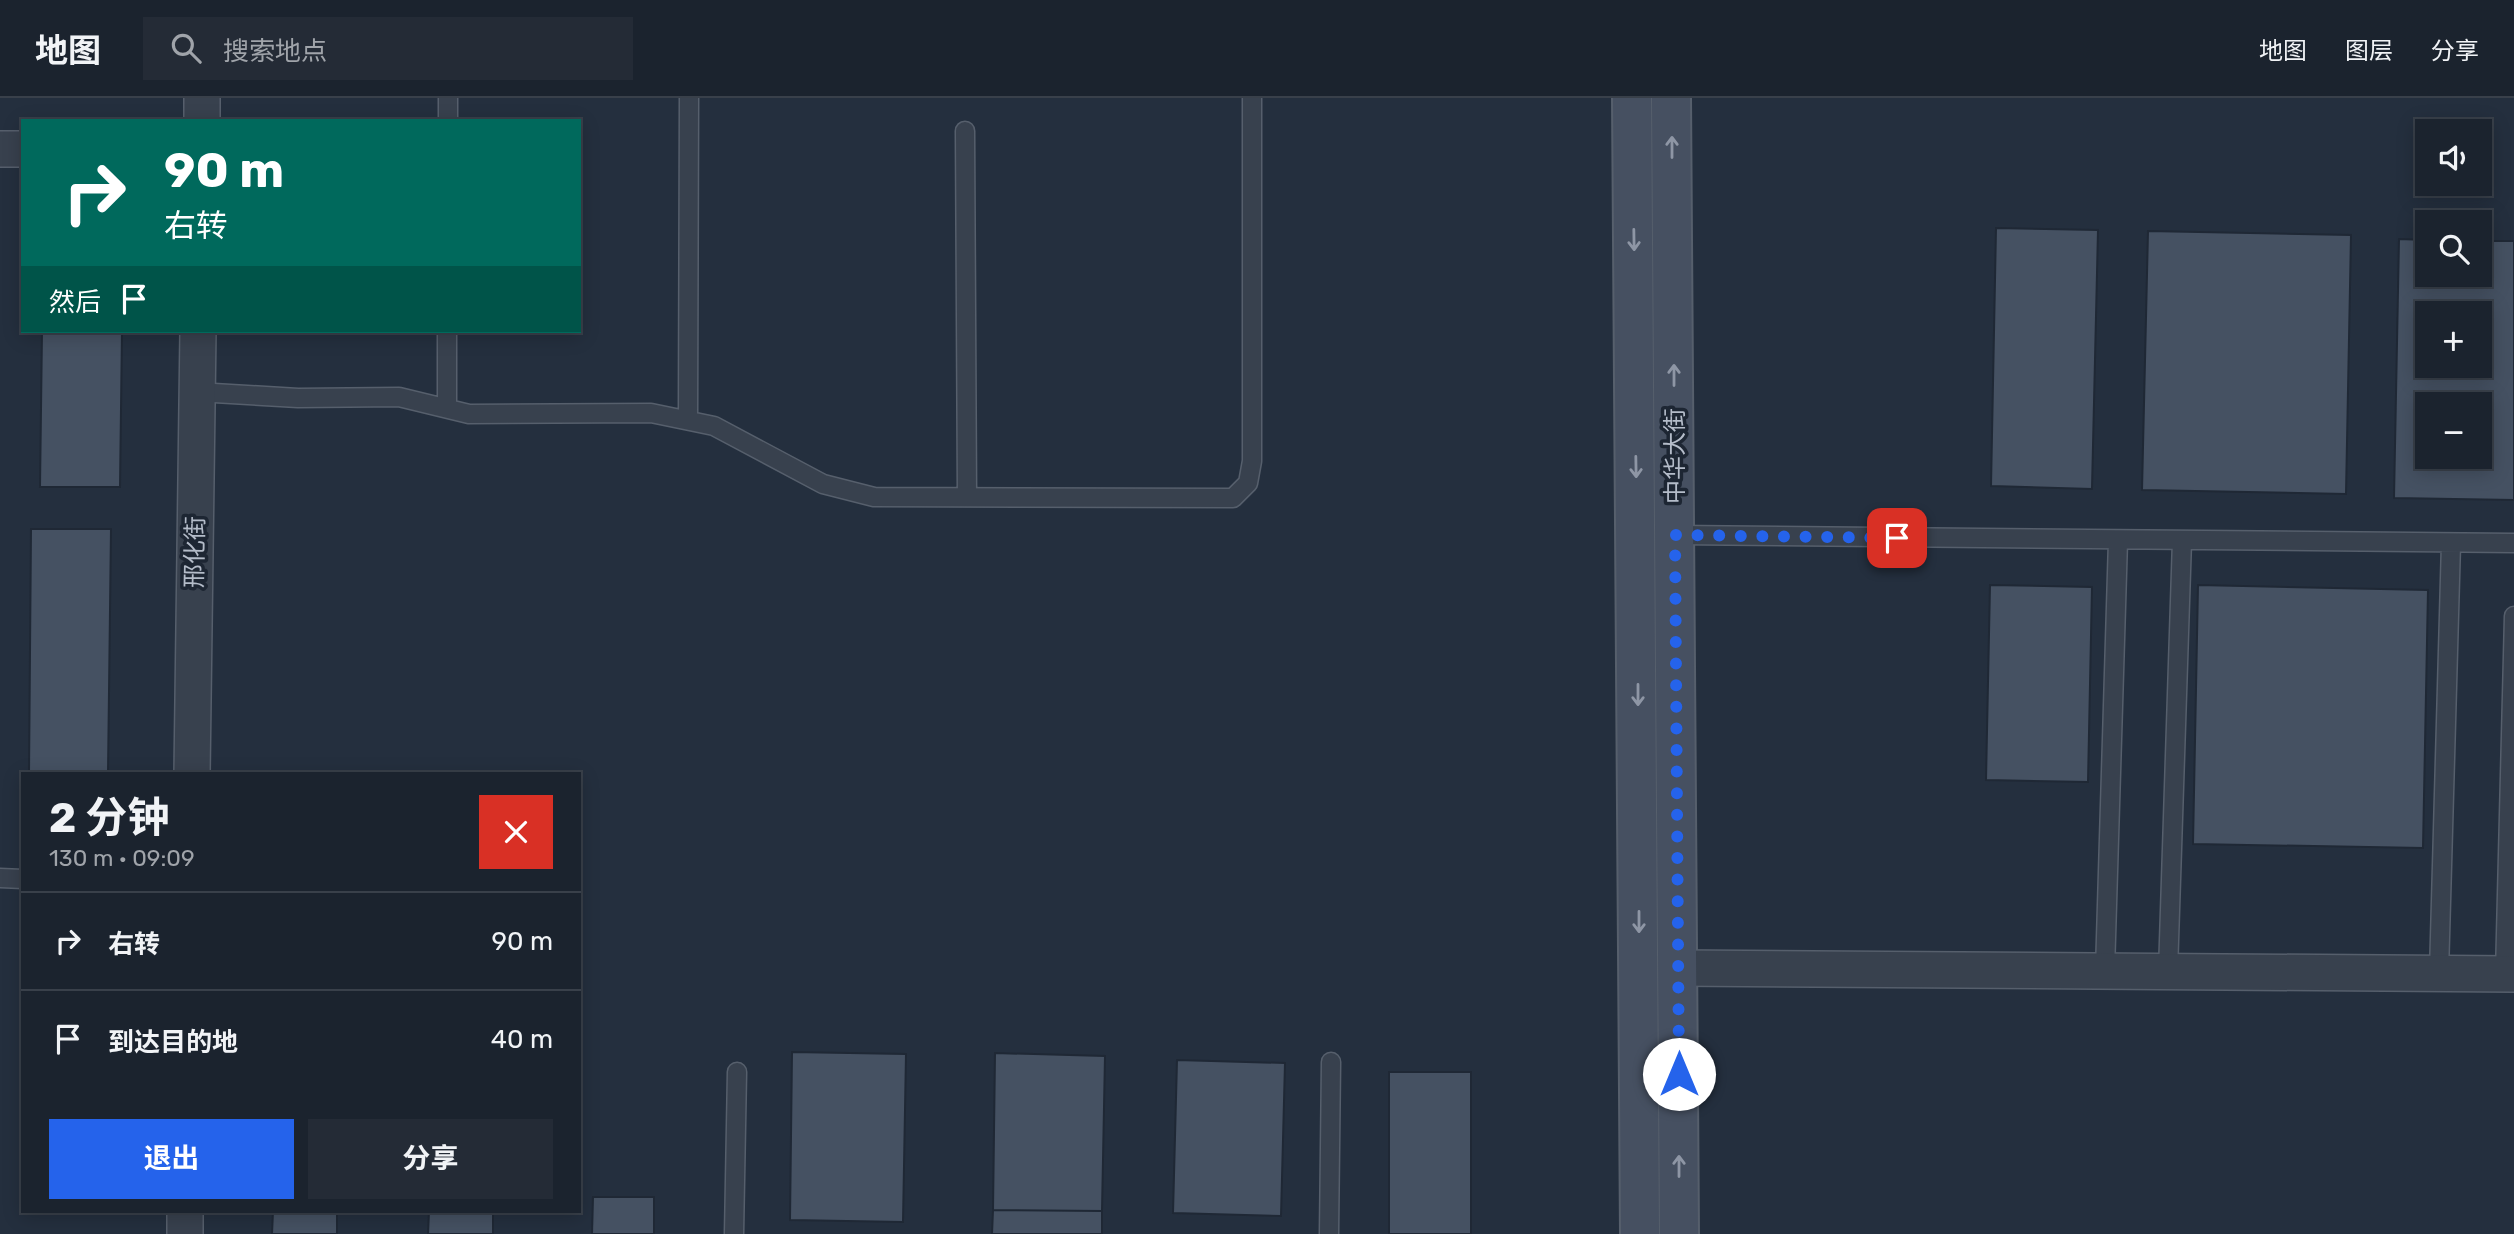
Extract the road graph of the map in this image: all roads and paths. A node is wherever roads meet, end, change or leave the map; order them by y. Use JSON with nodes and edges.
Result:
{"nodes":[{"id":1,"x":202,"y":98,"type":"edge"},
{"id":2,"x":448,"y":98,"type":"edge"},
{"id":3,"x":689,"y":98,"type":"edge"},
{"id":4,"x":1252,"y":98,"type":"edge"},
{"id":5,"x":1632,"y":98,"type":"edge"},
{"id":6,"x":1671,"y":98,"type":"edge"},
{"id":7,"x":202,"y":119,"type":"edge"},
{"id":8,"x":448,"y":119,"type":"edge"},
{"id":9,"x":964,"y":131,"type":"dead end"},
{"id":10,"x":0,"y":149,"type":"edge"},
{"id":11,"x":21,"y":149,"type":"edge"},
{"id":12,"x":198,"y":333,"type":"edge"},
{"id":13,"x":447,"y":333,"type":"edge"},
{"id":14,"x":197,"y":392,"type":"junction"},
{"id":15,"x":447,"y":407,"type":"junction"},
{"id":16,"x":688,"y":420,"type":"junction"},
{"id":17,"x":967,"y":497,"type":"junction"},
{"id":18,"x":1675,"y":535,"type":"junction"},
{"id":19,"x":2118,"y":540,"type":"junction"},
{"id":20,"x":2182,"y":540,"type":"junction"},
{"id":21,"x":2451,"y":543,"type":"junction"},
{"id":22,"x":2514,"y":543,"type":"edge"},
{"id":23,"x":2514,"y":616,"type":"edge"},
{"id":24,"x":192,"y":772,"type":"edge"},
{"id":25,"x":0,"y":878,"type":"edge"},
{"id":26,"x":21,"y":879,"type":"edge"},
{"id":27,"x":1678,"y":968,"type":"junction"},
{"id":28,"x":2105,"y":971,"type":"junction"},
{"id":29,"x":2168,"y":972,"type":"junction"},
{"id":30,"x":2439,"y":973,"type":"junction"},
{"id":31,"x":2509,"y":974,"type":"edge"},
{"id":32,"x":1331,"y":1062,"type":"dead end"},
{"id":33,"x":737,"y":1072,"type":"dead end"},
{"id":34,"x":185,"y":1213,"type":"edge"},
{"id":35,"x":185,"y":1234,"type":"edge"},
{"id":36,"x":734,"y":1234,"type":"edge"},
{"id":37,"x":1329,"y":1234,"type":"edge"},
{"id":38,"x":1640,"y":1234,"type":"edge"},
{"id":39,"x":1679,"y":1234,"type":"edge"}],
"edges":[{"from":1,"to":7,"type":"street"},
{"from":2,"to":8,"type":"lane"},
{"from":3,"to":16,"type":"lane"},
{"from":4,"to":17,"type":"lane"},
{"from":5,"to":38,"type":"street","name":"中华大街","one_way":true},
{"from":18,"to":6,"type":"street","name":"中华大街","one_way":true},
{"from":9,"to":17,"type":"lane"},
{"from":10,"to":11,"type":"street"},
{"from":12,"to":14,"type":"street","name":"邢化街"},
{"from":13,"to":15,"type":"lane"},
{"from":14,"to":15,"type":"lane"},
{"from":14,"to":24,"type":"street","name":"邢化街"},
{"from":15,"to":16,"type":"lane"},
{"from":16,"to":17,"type":"lane"},
{"from":18,"to":19,"type":"lane"},
{"from":18,"to":27,"type":"street","name":"中华大街"},
{"from":19,"to":20,"type":"lane"},
{"from":19,"to":28,"type":"lane"},
{"from":20,"to":21,"type":"lane"},
{"from":20,"to":29,"type":"lane"},
{"from":21,"to":22,"type":"lane"},
{"from":21,"to":30,"type":"lane"},
{"from":23,"to":31,"type":"lane"},
{"from":25,"to":26,"type":"lane"},
{"from":27,"to":28,"type":"street"},
{"from":39,"to":27,"type":"street","name":"中华大街","one_way":true},
{"from":28,"to":29,"type":"street"},
{"from":29,"to":30,"type":"street"},
{"from":30,"to":31,"type":"street"},
{"from":32,"to":37,"type":"lane"},
{"from":33,"to":36,"type":"lane"},
{"from":34,"to":35,"type":"street"}]}
